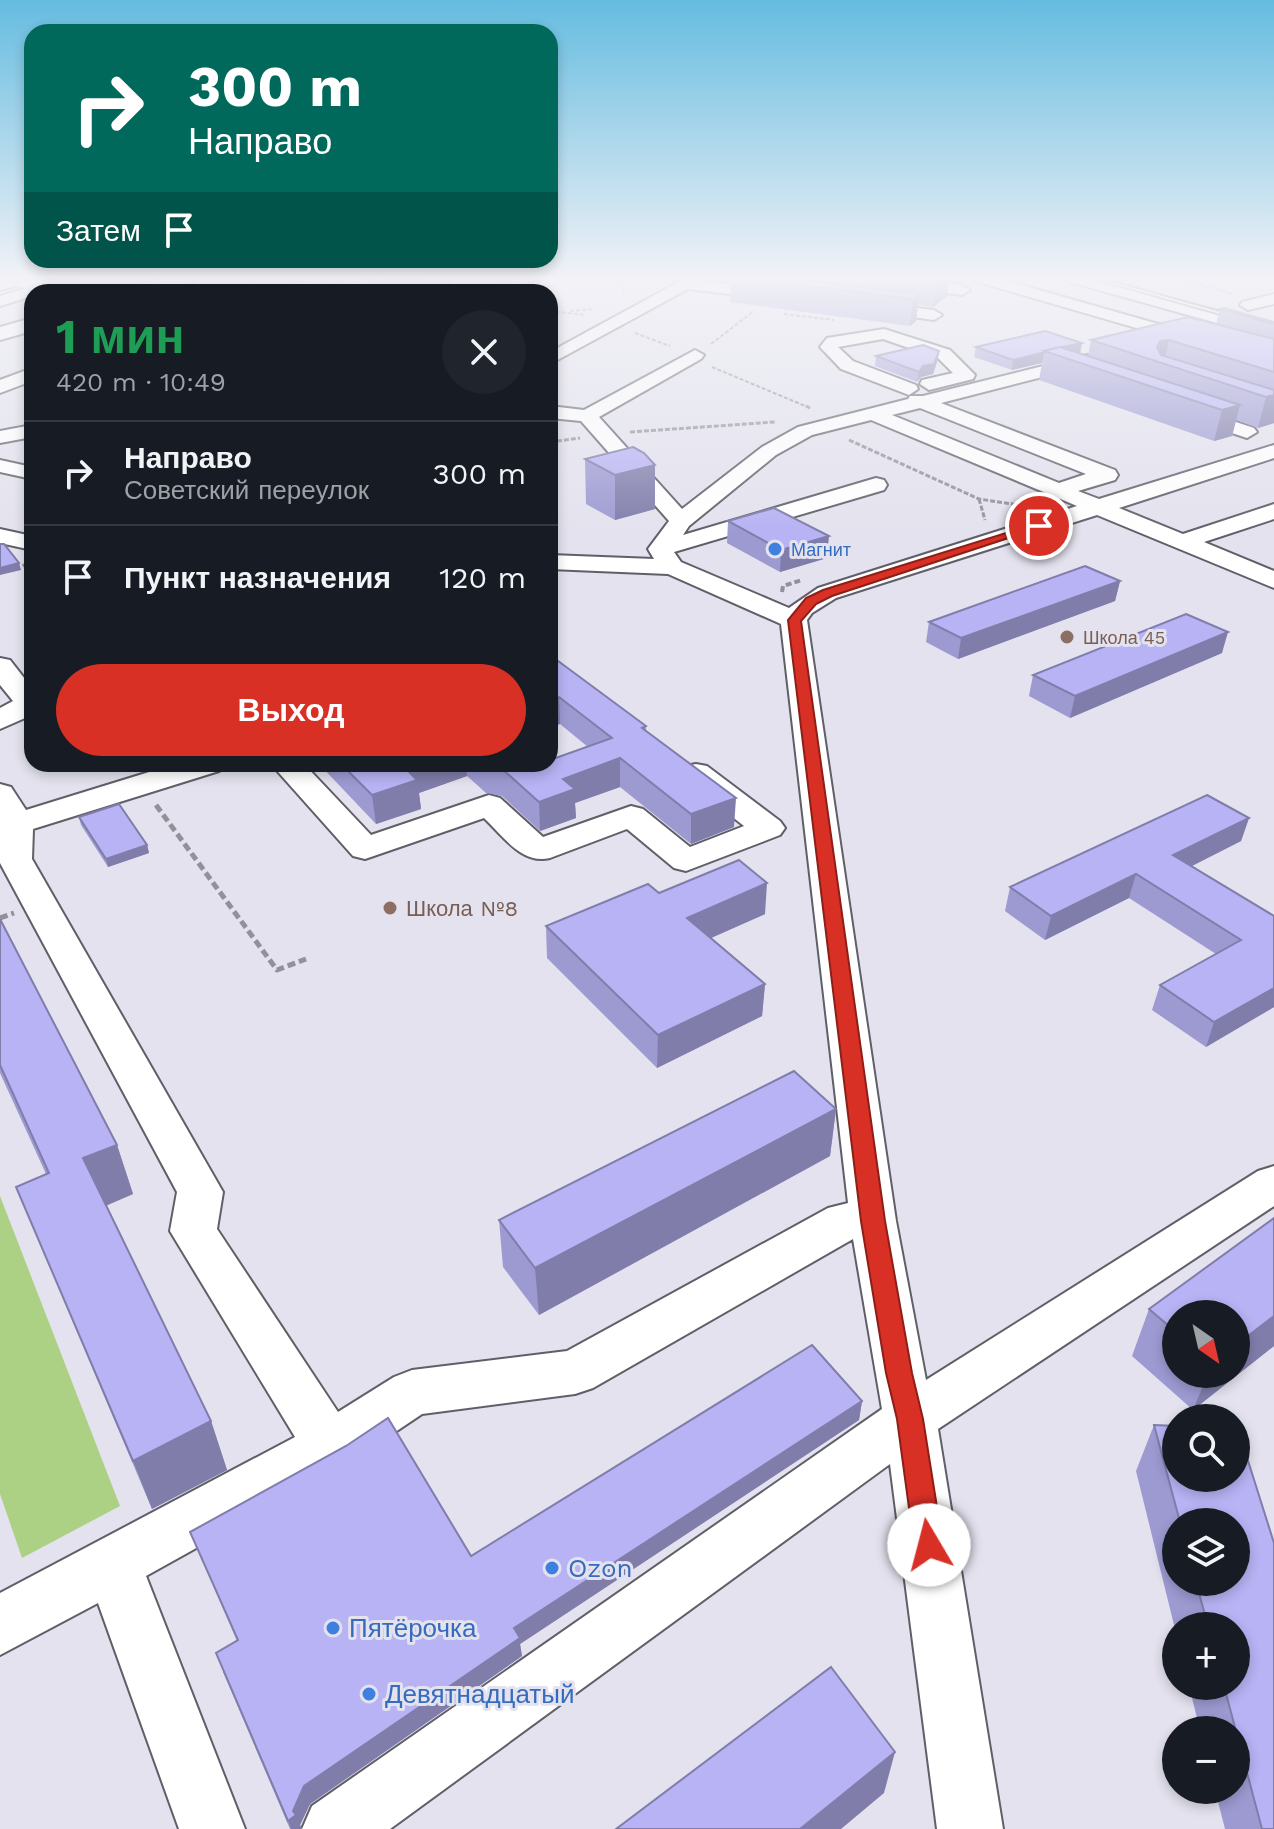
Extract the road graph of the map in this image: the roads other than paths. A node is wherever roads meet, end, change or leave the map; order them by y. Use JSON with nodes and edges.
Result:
{"nodes":[{"id":1,"x":680,"y":363,"type":"edge"},
{"id":2,"x":845,"y":363,"type":"edge"},
{"id":3,"x":954,"y":363,"type":"edge"},
{"id":4,"x":1075,"y":363,"type":"edge"},
{"id":5,"x":1057,"y":368,"type":"junction"},
{"id":6,"x":1086,"y":377,"type":"edge"},
{"id":7,"x":24,"y":378,"type":"edge"},
{"id":8,"x":0,"y":389,"type":"edge"},
{"id":9,"x":909,"y":394,"type":"junction"},
{"id":10,"x":24,"y":395,"type":"edge"},
{"id":11,"x":870,"y":407,"type":"junction"},
{"id":12,"x":1174,"y":407,"type":"edge"},
{"id":13,"x":558,"y":413,"type":"edge"},
{"id":14,"x":587,"y":416,"type":"junction"},
{"id":15,"x":24,"y":432,"type":"edge"},
{"id":16,"x":1260,"y":434,"type":"edge"},
{"id":17,"x":0,"y":437,"type":"edge"},
{"id":18,"x":1274,"y":451,"type":"edge"},
{"id":19,"x":0,"y":466,"type":"edge"},
{"id":20,"x":24,"y":471,"type":"edge"},
{"id":21,"x":876,"y":485,"type":"dead end"},
{"id":22,"x":1079,"y":499,"type":"junction"},
{"id":23,"x":1271,"y":514,"type":"edge"},
{"id":24,"x":681,"y":521,"type":"junction"},
{"id":25,"x":1182,"y":542,"type":"junction"},
{"id":26,"x":666,"y":558,"type":"junction"},
{"id":27,"x":558,"y":562,"type":"edge"},
{"id":28,"x":1274,"y":580,"type":"edge"},
{"id":29,"x":785,"y":616,"type":"junction"},
{"id":30,"x":0,"y":666,"type":"edge"},
{"id":31,"x":24,"y":695,"type":"edge"},
{"id":32,"x":24,"y":708,"type":"edge"},
{"id":33,"x":0,"y":720,"type":"edge"},
{"id":34,"x":671,"y":755,"type":"edge"},
{"id":35,"x":182,"y":772,"type":"edge"},
{"id":36,"x":294,"y":772,"type":"edge"},
{"id":37,"x":9,"y":809,"type":"edge"},
{"id":38,"x":1274,"y":1183,"type":"edge"},
{"id":39,"x":873,"y":1221,"type":"junction"},
{"id":40,"x":910,"y":1419,"type":"junction"},
{"id":41,"x":330,"y":1446,"type":"junction"},
{"id":42,"x":113,"y":1564,"type":"junction"},
{"id":43,"x":0,"y":1625,"type":"edge"},
{"id":44,"x":212,"y":1829,"type":"edge"},
{"id":45,"x":335,"y":1829,"type":"edge"},
{"id":46,"x":970,"y":1829,"type":"edge"}],
"edges":[{"from":1,"to":14,"type":"street"},
{"from":2,"to":9,"type":"street"},
{"from":3,"to":9,"type":"street"},
{"from":4,"to":5,"type":"street"},
{"from":5,"to":6,"type":"street"},
{"from":5,"to":9,"type":"street"},
{"from":7,"to":8,"type":"street"},
{"from":8,"to":10,"type":"street"},
{"from":9,"to":11,"type":"street"},
{"from":9,"to":22,"type":"street"},
{"from":11,"to":22,"type":"street"},
{"from":11,"to":24,"type":"street"},
{"from":12,"to":16,"type":"street"},
{"from":13,"to":14,"type":"street"},
{"from":14,"to":24,"type":"street"},
{"from":15,"to":17,"type":"street"},
{"from":18,"to":22,"type":"street"},
{"from":19,"to":20,"type":"street"},
{"from":21,"to":26,"type":"street"},
{"from":22,"to":25,"type":"street"},
{"from":22,"to":29,"type":"street"},
{"from":23,"to":25,"type":"street"},
{"from":24,"to":26,"type":"street"},
{"from":25,"to":28,"type":"street"},
{"from":26,"to":27,"type":"street"},
{"from":26,"to":29,"type":"street"},
{"from":29,"to":39,"type":"street"},
{"from":30,"to":31,"type":"street"},
{"from":32,"to":33,"type":"street"},
{"from":34,"to":36,"type":"street"},
{"from":35,"to":37,"type":"street"},
{"from":37,"to":41,"type":"street"},
{"from":38,"to":40,"type":"street"},
{"from":39,"to":40,"type":"street"},
{"from":39,"to":41,"type":"street"},
{"from":40,"to":45,"type":"street"},
{"from":40,"to":46,"type":"street"},
{"from":41,"to":42,"type":"street"},
{"from":42,"to":43,"type":"street"},
{"from":42,"to":44,"type":"street"}]}
